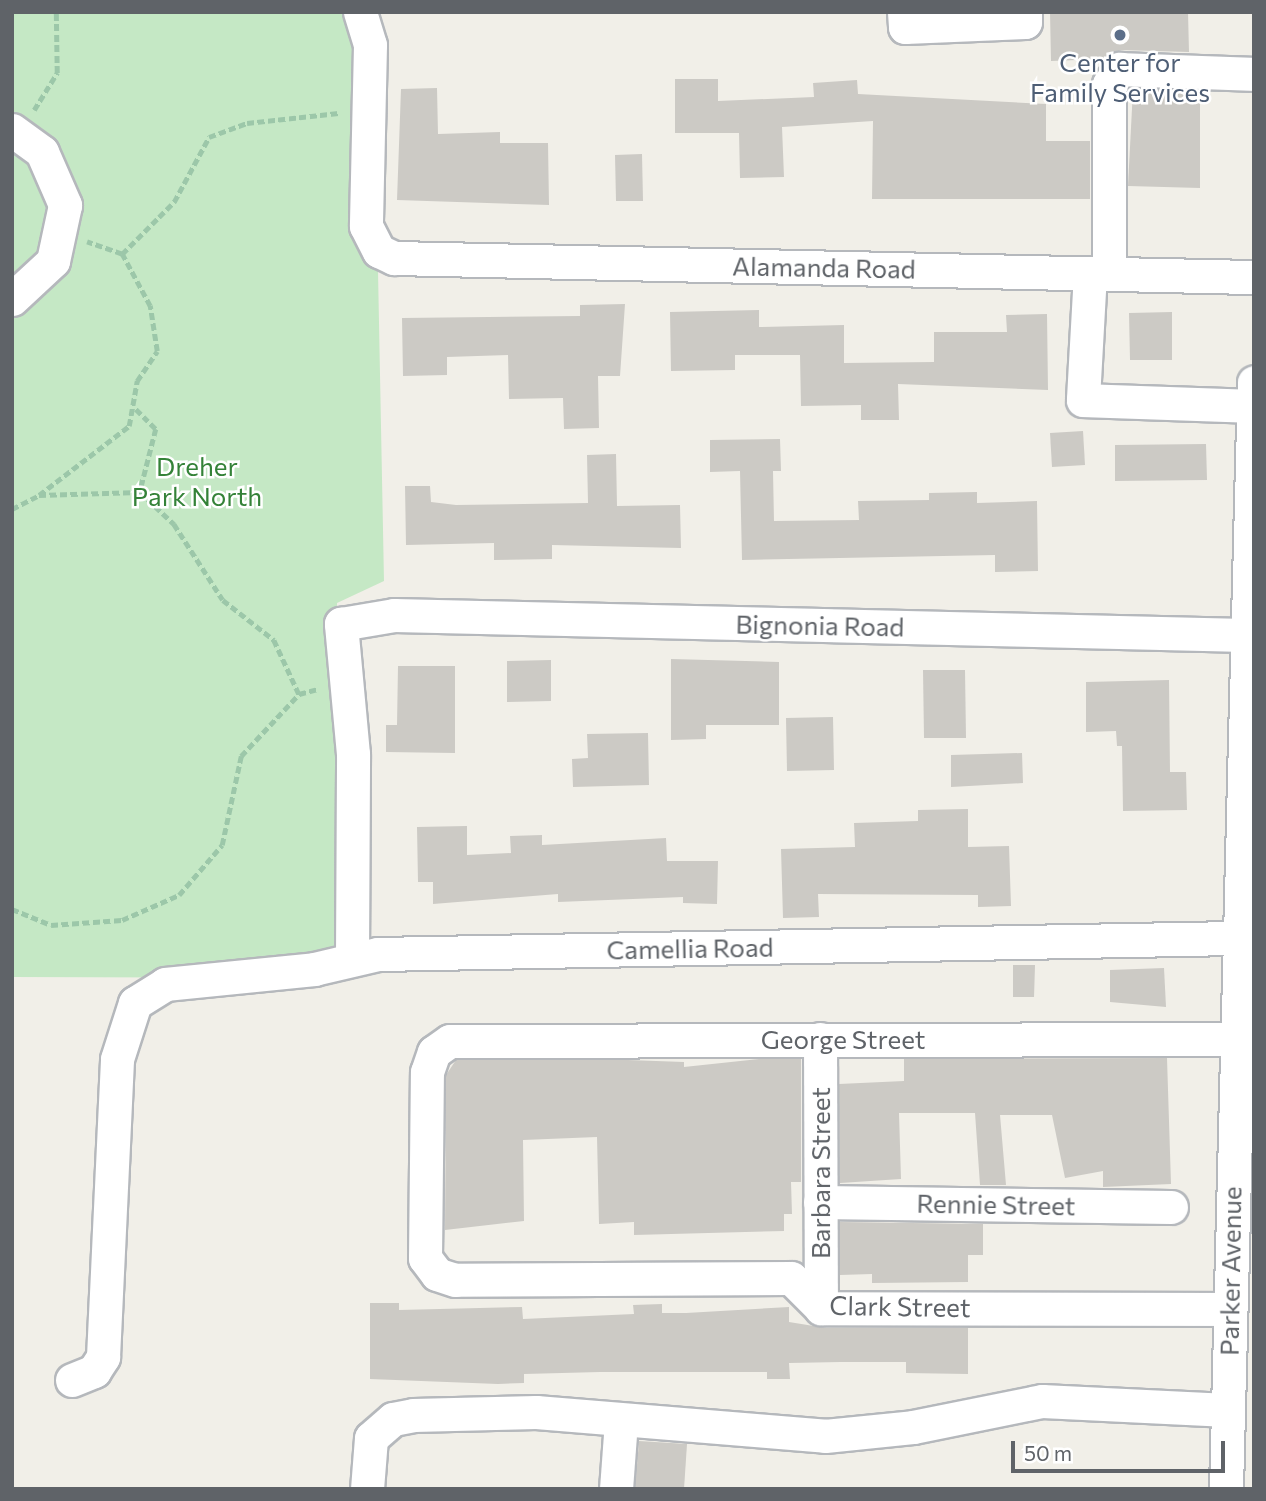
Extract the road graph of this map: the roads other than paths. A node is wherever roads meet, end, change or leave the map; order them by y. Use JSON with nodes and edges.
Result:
{"nodes":[{"id":1,"x":360,"y":12,"type":"edge"},
{"id":2,"x":904,"y":12,"type":"edge"},
{"id":3,"x":1025,"y":12,"type":"edge"},
{"id":4,"x":1254,"y":74,"type":"edge"},
{"id":5,"x":16,"y":132,"type":"edge"},
{"id":6,"x":1099,"y":274,"type":"junction"},
{"id":7,"x":1254,"y":277,"type":"edge"},
{"id":8,"x":12,"y":299,"type":"edge"},
{"id":9,"x":1254,"y":382,"type":"edge"},
{"id":10,"x":1253,"y":406,"type":"edge"},
{"id":11,"x":1253,"y":458,"type":"edge"},
{"id":12,"x":1252,"y":524,"type":"edge"},
{"id":13,"x":1251,"y":597,"type":"edge"},
{"id":14,"x":1246,"y":635,"type":"junction"},
{"id":15,"x":1249,"y":714,"type":"edge"},
{"id":16,"x":1247,"y":851,"type":"edge"},
{"id":17,"x":1238,"y":938,"type":"junction"},
{"id":18,"x":352,"y":958,"type":"junction"},
{"id":19,"x":820,"y":1039,"type":"junction"},
{"id":20,"x":1235,"y":1039,"type":"junction"},
{"id":21,"x":820,"y":1202,"type":"junction"},
{"id":22,"x":1171,"y":1207,"type":"dead end"},
{"id":23,"x":1243,"y":1218,"type":"edge"},
{"id":24,"x":455,"y":1280,"type":"joint"},
{"id":25,"x":821,"y":1308,"type":"junction"},
{"id":26,"x":1229,"y":1309,"type":"junction"},
{"id":27,"x":72,"y":1380,"type":"dead end"},
{"id":28,"x":1227,"y":1410,"type":"junction"},
{"id":29,"x":621,"y":1421,"type":"junction"},
{"id":30,"x":367,"y":1489,"type":"edge"},
{"id":31,"x":616,"y":1489,"type":"edge"},
{"id":32,"x":1226,"y":1489,"type":"edge"}],
"edges":[{"from":1,"to":6,"type":"street","name":"Alamanda Road"},
{"from":2,"to":3,"type":"street"},
{"from":4,"to":6,"type":"street"},
{"from":5,"to":8,"type":"street"},
{"from":6,"to":7,"type":"street","name":"Alamanda Road"},
{"from":6,"to":10,"type":"street"},
{"from":9,"to":10,"type":"street","name":"Parker Avenue"},
{"from":10,"to":11,"type":"street","name":"Parker Avenue"},
{"from":11,"to":12,"type":"street","name":"Parker Avenue"},
{"from":12,"to":13,"type":"street","name":"Parker Avenue"},
{"from":13,"to":14,"type":"street","name":"Parker Avenue"},
{"from":14,"to":15,"type":"street","name":"Parker Avenue"},
{"from":14,"to":18,"type":"street","name":"Bignonia Road"},
{"from":15,"to":16,"type":"street","name":"Parker Avenue"},
{"from":16,"to":17,"type":"street","name":"Parker Avenue"},
{"from":17,"to":18,"type":"street","name":"Camellia Road"},
{"from":17,"to":20,"type":"street","name":"Parker Avenue"},
{"from":18,"to":27,"type":"street","name":"Camellia Road"},
{"from":19,"to":20,"type":"street","name":"George Street"},
{"from":19,"to":21,"type":"street","name":"Barbara Street"},
{"from":19,"to":24,"type":"street","name":"George Street"},
{"from":20,"to":23,"type":"street","name":"Parker Avenue"},
{"from":21,"to":22,"type":"street","name":"Rennie Street"},
{"from":21,"to":25,"type":"street","name":"Barbara Street"},
{"from":23,"to":26,"type":"street","name":"Parker Avenue"},
{"from":24,"to":25,"type":"street","name":"Clark Street"},
{"from":25,"to":26,"type":"street","name":"Clark Street"},
{"from":26,"to":28,"type":"street","name":"Parker Avenue"},
{"from":28,"to":29,"type":"street"},
{"from":28,"to":32,"type":"street","name":"Parker Avenue"},
{"from":29,"to":30,"type":"street"},
{"from":29,"to":31,"type":"street"}]}
